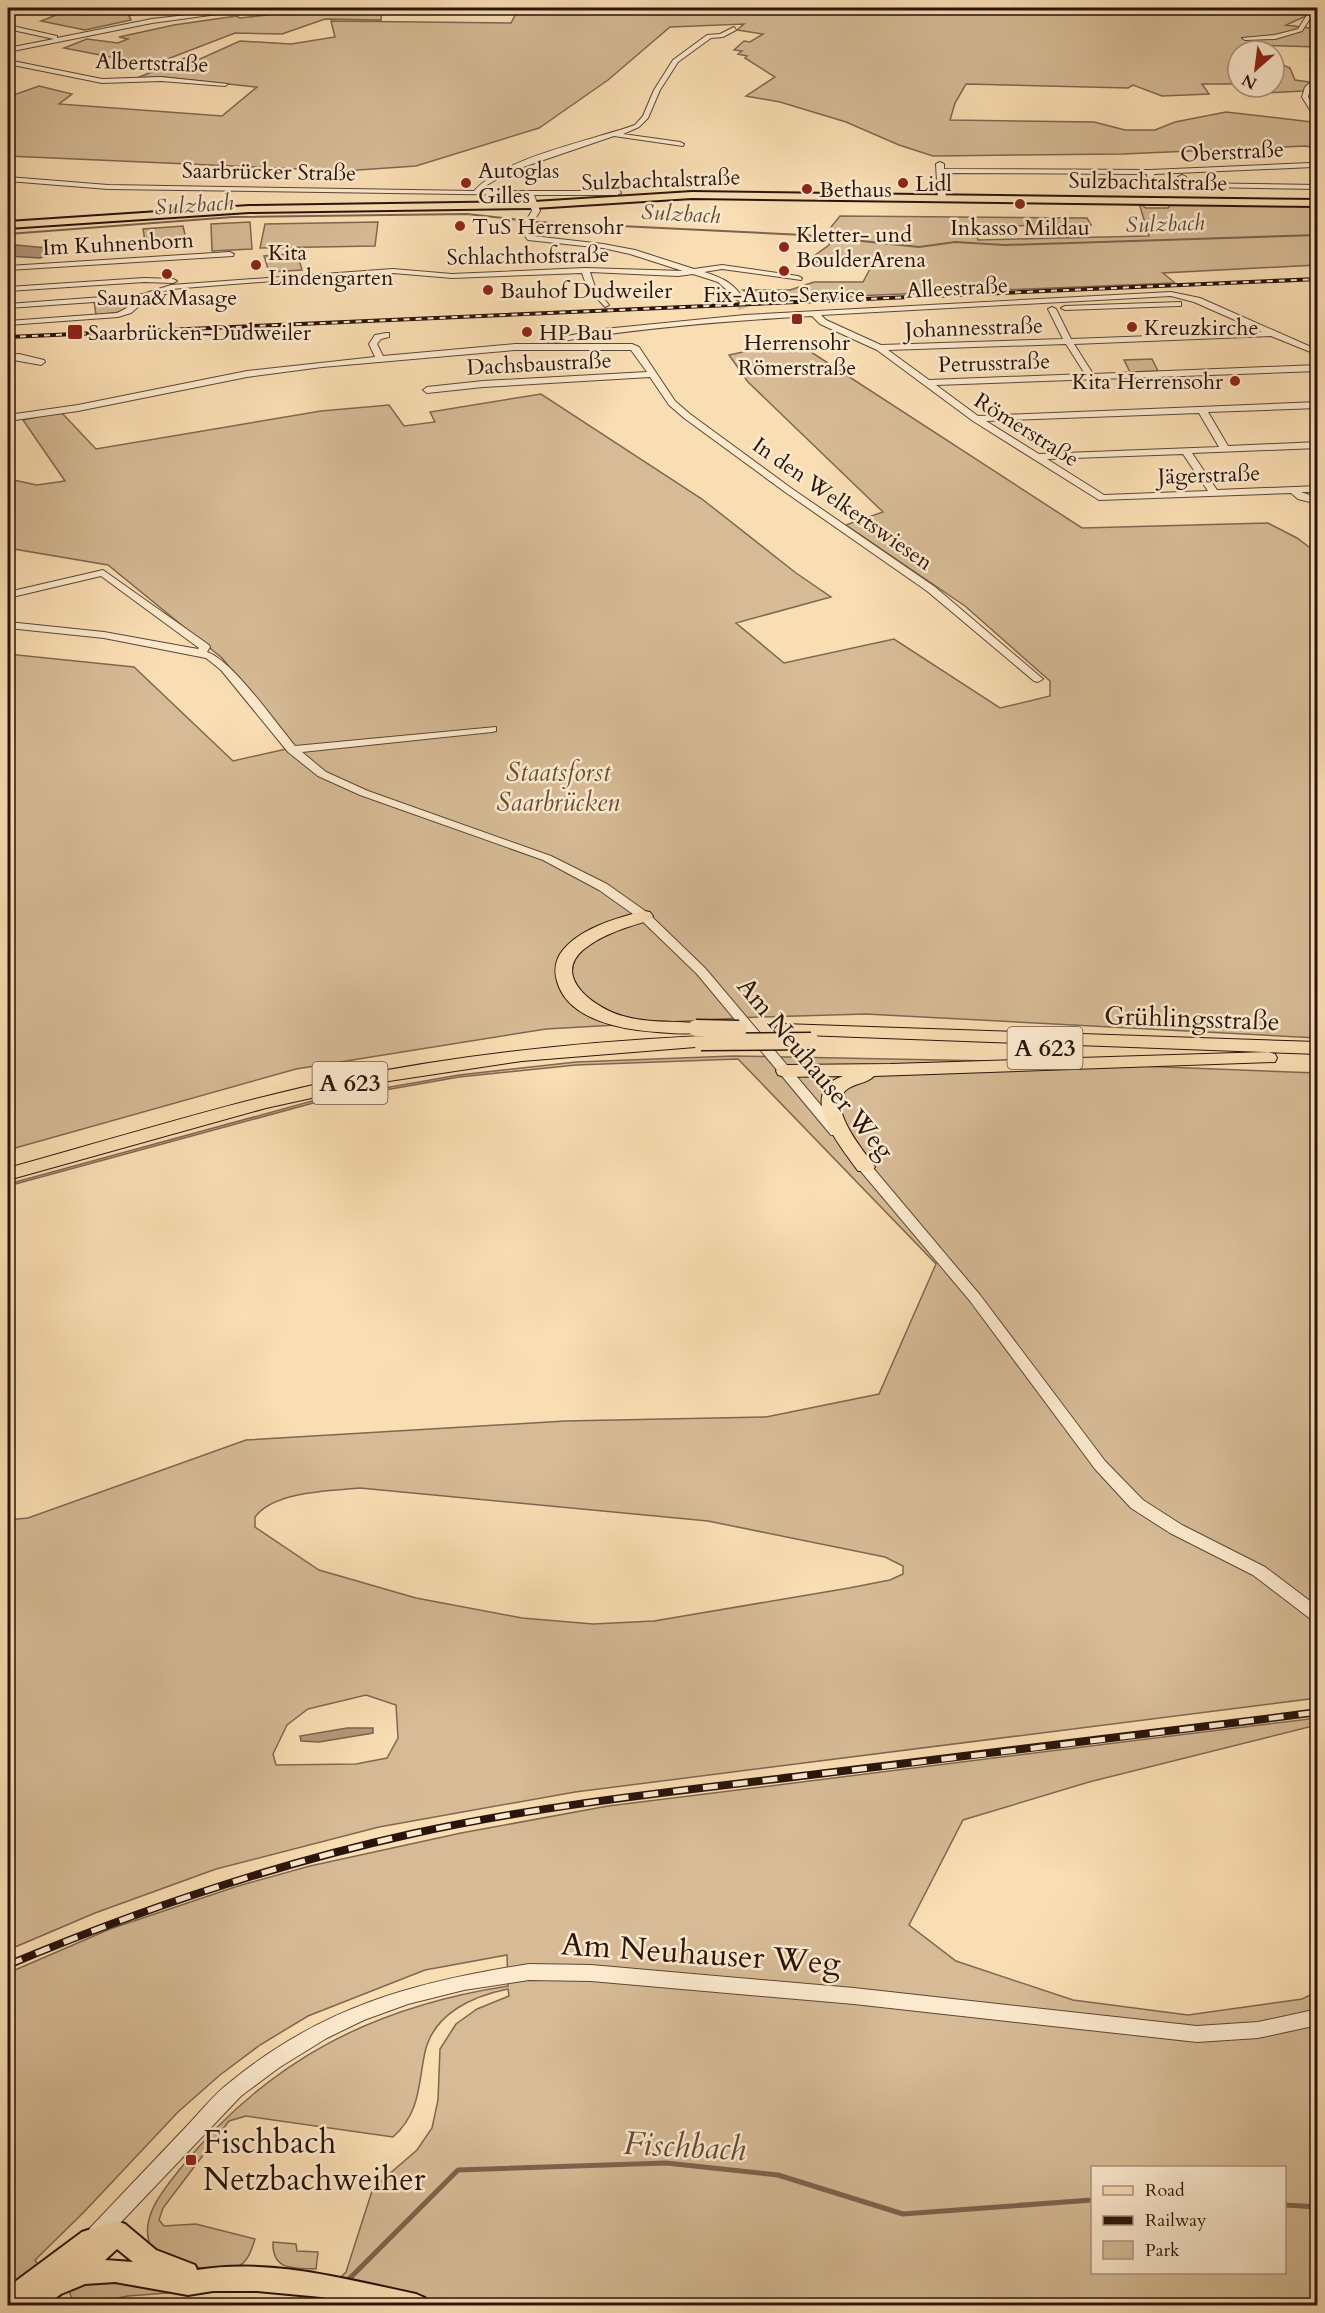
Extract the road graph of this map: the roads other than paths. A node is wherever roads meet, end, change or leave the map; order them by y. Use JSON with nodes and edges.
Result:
{"nodes":[{"id":1,"x":18,"y":8,"type":"edge"},
{"id":2,"x":258,"y":8,"type":"edge"},
{"id":3,"x":8,"y":11,"type":"edge"},
{"id":4,"x":1317,"y":14,"type":"edge"},
{"id":5,"x":8,"y":27,"type":"edge"},
{"id":6,"x":734,"y":29,"type":"dead end"},
{"id":7,"x":60,"y":38,"type":"junction"},
{"id":8,"x":1245,"y":38,"type":"dead end"},
{"id":9,"x":8,"y":50,"type":"edge"},
{"id":10,"x":8,"y":62,"type":"edge"},
{"id":11,"x":1317,"y":78,"type":"edge"},
{"id":12,"x":225,"y":84,"type":"dead end"},
{"id":13,"x":1317,"y":121,"type":"edge"},
{"id":14,"x":615,"y":134,"type":"junction"},
{"id":15,"x":680,"y":144,"type":"dead end"},
{"id":16,"x":1317,"y":158,"type":"edge"},
{"id":17,"x":1314,"y":167,"type":"edge"},
{"id":18,"x":1181,"y":171,"type":"junction"},
{"id":19,"x":1150,"y":172,"type":"junction"},
{"id":20,"x":8,"y":179,"type":"edge"},
{"id":21,"x":1184,"y":184,"type":"junction"},
{"id":22,"x":1317,"y":187,"type":"edge"},
{"id":23,"x":476,"y":193,"type":"junction"},
{"id":24,"x":617,"y":193,"type":"dead end"},
{"id":25,"x":530,"y":194,"type":"junction"},
{"id":26,"x":942,"y":198,"type":"junction"},
{"id":27,"x":1317,"y":203,"type":"edge"},
{"id":28,"x":534,"y":205,"type":"junction"},
{"id":29,"x":8,"y":225,"type":"edge"},
{"id":30,"x":230,"y":254,"type":"dead end"},
{"id":31,"x":8,"y":268,"type":"edge"},
{"id":32,"x":585,"y":270,"type":"junction"},
{"id":33,"x":696,"y":271,"type":"junction"},
{"id":34,"x":798,"y":278,"type":"dead end"},
{"id":35,"x":192,"y":285,"type":"junction"},
{"id":36,"x":8,"y":289,"type":"edge"},
{"id":37,"x":143,"y":296,"type":"junction"},
{"id":38,"x":740,"y":300,"type":"tunnel mouth"},
{"id":39,"x":1178,"y":304,"type":"dead end"},
{"id":40,"x":604,"y":305,"type":"dead end"},
{"id":41,"x":8,"y":306,"type":"edge"},
{"id":42,"x":1052,"y":309,"type":"junction"},
{"id":43,"x":851,"y":310,"type":"junction"},
{"id":44,"x":814,"y":313,"type":"junction"},
{"id":45,"x":8,"y":323,"type":"edge"},
{"id":46,"x":579,"y":334,"type":"junction"},
{"id":47,"x":1273,"y":334,"type":"junction"},
{"id":48,"x":386,"y":335,"type":"dead end"},
{"id":49,"x":632,"y":338,"type":"dead end"},
{"id":50,"x":1069,"y":342,"type":"junction"},
{"id":51,"x":583,"y":346,"type":"junction"},
{"id":52,"x":617,"y":346,"type":"junction"},
{"id":53,"x":515,"y":347,"type":"junction"},
{"id":54,"x":880,"y":348,"type":"junction"},
{"id":55,"x":1317,"y":353,"type":"edge"},
{"id":56,"x":8,"y":357,"type":"edge"},
{"id":57,"x":380,"y":358,"type":"junction"},
{"id":58,"x":42,"y":362,"type":"dead end"},
{"id":59,"x":1317,"y":368,"type":"edge"},
{"id":60,"x":653,"y":374,"type":"junction"},
{"id":61,"x":1091,"y":376,"type":"junction"},
{"id":62,"x":925,"y":383,"type":"junction"},
{"id":63,"x":427,"y":390,"type":"dead end"},
{"id":64,"x":1317,"y":405,"type":"edge"},
{"id":65,"x":1202,"y":410,"type":"junction"},
{"id":66,"x":8,"y":418,"type":"edge"},
{"id":67,"x":976,"y":419,"type":"junction"},
{"id":68,"x":1317,"y":445,"type":"edge"},
{"id":69,"x":1225,"y":449,"type":"junction"},
{"id":70,"x":1186,"y":451,"type":"junction"},
{"id":71,"x":1039,"y":457,"type":"junction"},
{"id":72,"x":1317,"y":489,"type":"edge"},
{"id":73,"x":1292,"y":490,"type":"junction"},
{"id":74,"x":1213,"y":492,"type":"junction"},
{"id":75,"x":1102,"y":498,"type":"joint"},
{"id":76,"x":1317,"y":501,"type":"edge"},
{"id":77,"x":8,"y":596,"type":"edge"},
{"id":78,"x":8,"y":625,"type":"edge"},
{"id":79,"x":201,"y":652,"type":"junction"},
{"id":80,"x":1038,"y":679,"type":"dead end"},
{"id":81,"x":492,"y":729,"type":"dead end"},
{"id":82,"x":292,"y":750,"type":"junction"},
{"id":83,"x":644,"y":916,"type":"junction"},
{"id":84,"x":697,"y":1034,"type":"junction"},
{"id":85,"x":812,"y":1036,"type":"junction"},
{"id":86,"x":1317,"y":1048,"type":"edge"},
{"id":87,"x":1279,"y":1058,"type":"junction"},
{"id":88,"x":1317,"y":1059,"type":"edge"},
{"id":89,"x":785,"y":1071,"type":"junction"},
{"id":90,"x":891,"y":1071,"type":"junction"},
{"id":91,"x":8,"y":1162,"type":"edge"},
{"id":92,"x":865,"y":1167,"type":"junction"},
{"id":93,"x":8,"y":1174,"type":"edge"},
{"id":94,"x":1317,"y":1616,"type":"edge"},
{"id":95,"x":1317,"y":2016,"type":"edge"},
{"id":96,"x":104,"y":2236,"type":"junction"},
{"id":97,"x":115,"y":2271,"type":"junction"},
{"id":98,"x":213,"y":2279,"type":"junction"},
{"id":99,"x":58,"y":2284,"type":"junction"},
{"id":100,"x":8,"y":2301,"type":"edge"},
{"id":101,"x":411,"y":2305,"type":"edge"},
{"id":102,"x":22,"y":2306,"type":"edge"}],
"edges":[{"from":1,"to":3,"type":"street"},
{"from":2,"to":7,"type":"street"},
{"from":4,"to":8,"type":"street"},
{"from":5,"to":7,"type":"street"},
{"from":6,"to":14,"type":"street"},
{"from":7,"to":9,"type":"street"},
{"from":10,"to":12,"type":"street","name":"Albertstraße"},
{"from":11,"to":13,"type":"street"},
{"from":14,"to":15,"type":"street"},
{"from":14,"to":23,"type":"street"},
{"from":16,"to":17,"type":"street"},
{"from":17,"to":18,"type":"street","name":"Oberstraße"},
{"from":18,"to":19,"type":"street","name":"Oberstraße"},
{"from":18,"to":21,"type":"street"},
{"from":19,"to":21,"type":"street"},
{"from":19,"to":26,"type":"street","name":"Oberstraße"},
{"from":20,"to":23,"type":"street","name":"Saarbrücker Straße"},
{"from":21,"to":22,"type":"street"},
{"from":23,"to":25,"type":"street","name":"Saarbrücker Straße"},
{"from":24,"to":25,"type":"street","name":"Saarbrücker Straße"},
{"from":25,"to":28,"type":"street"},
{"from":26,"to":27,"type":"main road","name":"Sulzbachtalstraße"},
{"from":26,"to":28,"type":"main road","name":"Sulzbachtalstraße"},
{"from":28,"to":29,"type":"main road","name":"Sulzbachtalstraße"},
{"from":28,"to":33,"type":"street"},
{"from":30,"to":31,"type":"street","name":"Im Kuhnenborn"},
{"from":32,"to":33,"type":"street","name":"Schlachthofstraße"},
{"from":32,"to":35,"type":"street","name":"Schlachthofstraße"},
{"from":32,"to":40,"type":"street"},
{"from":33,"to":34,"type":"street","name":"Schlachthofstraße"},
{"from":33,"to":38,"type":"street"},
{"from":35,"to":36,"type":"street"},
{"from":35,"to":37,"type":"street","name":"Schlachthofstraße"},
{"from":37,"to":41,"type":"street"},
{"from":37,"to":45,"type":"street","name":"Schlachthofstraße"},
{"from":39,"to":42,"type":"street"},
{"from":42,"to":43,"type":"street"},
{"from":42,"to":50,"type":"street"},
{"from":43,"to":44,"type":"street","name":"Alleestraße"},
{"from":43,"to":47,"type":"street","name":"Alleestraße"},
{"from":44,"to":46,"type":"street","name":"Alleestraße"},
{"from":44,"to":54,"type":"street","name":"Römerstraße"},
{"from":46,"to":51,"type":"street"},
{"from":46,"to":53,"type":"street","name":"Alleestraße"},
{"from":47,"to":50,"type":"street","name":"Johannesstraße"},
{"from":47,"to":55,"type":"street","name":"Alleestraße"},
{"from":48,"to":57,"type":"street"},
{"from":49,"to":52,"type":"street"},
{"from":50,"to":54,"type":"street","name":"Johannesstraße"},
{"from":50,"to":61,"type":"street","name":"Johannesstraße"},
{"from":51,"to":52,"type":"street"},
{"from":51,"to":53,"type":"street"},
{"from":52,"to":60,"type":"street","name":"In den Welkertswiesen"},
{"from":53,"to":57,"type":"street"},
{"from":54,"to":62,"type":"street","name":"Römerstraße"},
{"from":56,"to":58,"type":"street"},
{"from":57,"to":66,"type":"street"},
{"from":59,"to":61,"type":"street","name":"Petrusstraße"},
{"from":60,"to":63,"type":"street","name":"Dachsbaustraße"},
{"from":60,"to":80,"type":"street","name":"In den Welkertswiesen"},
{"from":61,"to":62,"type":"street","name":"Petrusstraße"},
{"from":62,"to":67,"type":"street","name":"Römerstraße"},
{"from":64,"to":65,"type":"street"},
{"from":65,"to":67,"type":"street"},
{"from":65,"to":69,"type":"street"},
{"from":67,"to":71,"type":"street","name":"Römerstraße"},
{"from":68,"to":69,"type":"street"},
{"from":69,"to":70,"type":"street"},
{"from":70,"to":71,"type":"street"},
{"from":70,"to":74,"type":"street"},
{"from":71,"to":75,"type":"street","name":"Römerstraße"},
{"from":72,"to":73,"type":"street","name":"Jägerstraße"},
{"from":73,"to":74,"type":"street","name":"Jägerstraße"},
{"from":73,"to":76,"type":"street"},
{"from":74,"to":75,"type":"street","name":"Jägerstraße"},
{"from":77,"to":79,"type":"street","name":"Am Neuhauser Weg"},
{"from":78,"to":79,"type":"street","name":"Am Neuhauser Weg"},
{"from":79,"to":82,"type":"street","name":"Am Neuhauser Weg"},
{"from":81,"to":82,"type":"street"},
{"from":82,"to":83,"type":"street","name":"Am Neuhauser Weg"},
{"from":83,"to":84,"type":"highway"},
{"from":83,"to":89,"type":"street","name":"Am Neuhauser Weg"},
{"from":84,"to":85,"type":"highway","number":"A 623","bridge":true},
{"from":84,"to":85,"type":"highway","number":"A 623","bridge":true},
{"from":84,"to":91,"type":"highway","number":"A 623"},
{"from":84,"to":93,"type":"highway","number":"A 623"},
{"from":85,"to":86,"type":"highway","name":"Grühlingsstraße","number":"A 623"},
{"from":85,"to":87,"type":"highway","number":"A 623"},
{"from":87,"to":88,"type":"highway","number":"A 623"},
{"from":87,"to":90,"type":"highway"},
{"from":89,"to":90,"type":"highway"},
{"from":89,"to":92,"type":"street","name":"Am Neuhauser Weg"},
{"from":90,"to":92,"type":"highway"},
{"from":92,"to":94,"type":"street","name":"Am Neuhauser Weg"},
{"from":95,"to":96,"type":"street","name":"Am Neuhauser Weg"},
{"from":96,"to":97,"type":"main road"},
{"from":96,"to":98,"type":"main road"},
{"from":96,"to":99,"type":"main road"},
{"from":96,"to":100,"type":"main road"},
{"from":97,"to":98,"type":"main road"},
{"from":97,"to":99,"type":"main road"},
{"from":98,"to":101,"type":"main road"},
{"from":99,"to":102,"type":"main road"}]}
